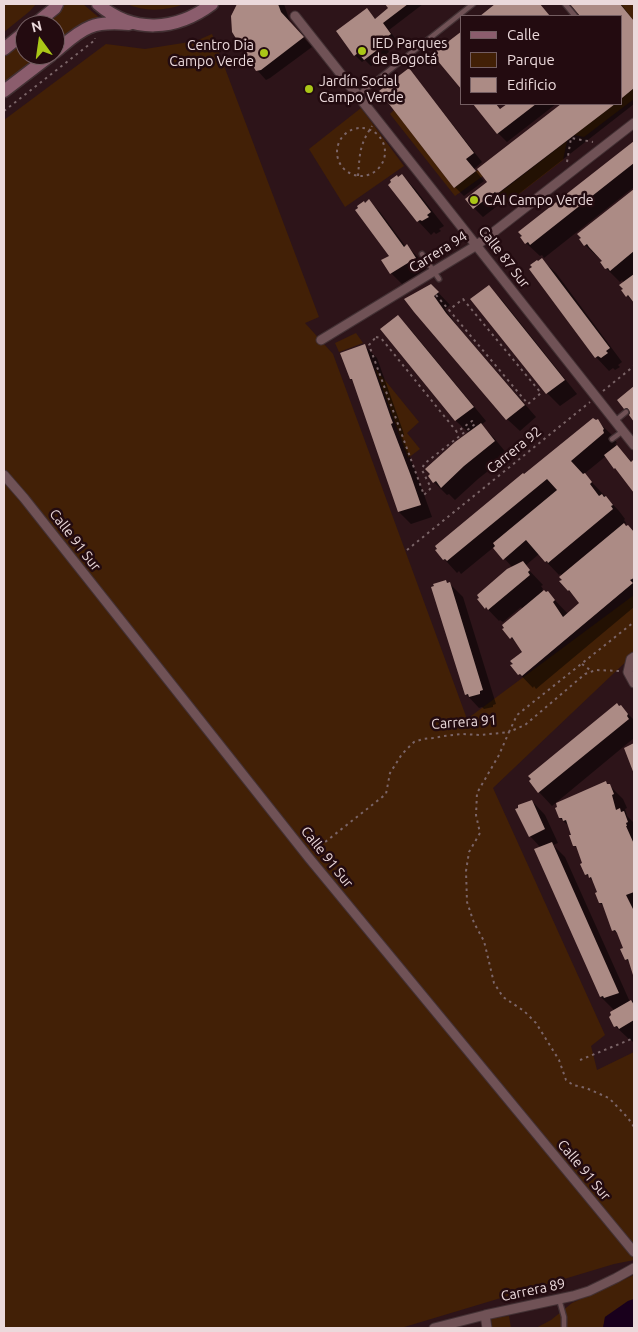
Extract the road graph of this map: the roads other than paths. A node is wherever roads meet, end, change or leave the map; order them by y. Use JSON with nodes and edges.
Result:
{"nodes":[{"id":1,"x":57,"y":4,"type":"edge"},
{"id":2,"x":98,"y":4,"type":"edge"},
{"id":3,"x":212,"y":4,"type":"edge"},
{"id":4,"x":473,"y":4,"type":"edge"},
{"id":5,"x":565,"y":4,"type":"edge"},
{"id":6,"x":46,"y":15,"type":"edge"},
{"id":7,"x":573,"y":15,"type":"edge"},
{"id":8,"x":295,"y":16,"type":"dead end"},
{"id":9,"x":153,"y":26,"type":"junction"},
{"id":10,"x":15,"y":40,"type":"edge"},
{"id":11,"x":65,"y":44,"type":"edge"},
{"id":12,"x":4,"y":49,"type":"edge"},
{"id":13,"x":38,"y":65,"type":"edge"},
{"id":14,"x":4,"y":91,"type":"edge"},
{"id":15,"x":358,"y":95,"type":"junction"},
{"id":16,"x":634,"y":123,"type":"edge"},
{"id":17,"x":477,"y":244,"type":"junction"},
{"id":18,"x":422,"y":254,"type":"dead end"},
{"id":19,"x":434,"y":271,"type":"junction"},
{"id":20,"x":439,"y":279,"type":"dead end"},
{"id":21,"x":321,"y":340,"type":"dead end"},
{"id":22,"x":626,"y":412,"type":"dead end"},
{"id":23,"x":615,"y":421,"type":"junction"},
{"id":24,"x":623,"y":431,"type":"junction"},
{"id":25,"x":612,"y":439,"type":"dead end"},
{"id":26,"x":634,"y":445,"type":"edge"},
{"id":27,"x":4,"y":475,"type":"edge"},
{"id":28,"x":633,"y":658,"type":"edge"},
{"id":29,"x":634,"y":684,"type":"edge"},
{"id":30,"x":634,"y":1252,"type":"edge"},
{"id":31,"x":634,"y":1268,"type":"edge"},
{"id":32,"x":559,"y":1300,"type":"junction"},
{"id":33,"x":485,"y":1315,"type":"junction"},
{"id":34,"x":434,"y":1328,"type":"edge"},
{"id":35,"x":487,"y":1328,"type":"edge"},
{"id":36,"x":564,"y":1328,"type":"edge"}],
"edges":[{"from":1,"to":6,"type":"main road"},
{"from":2,"to":9,"type":"main road"},
{"from":3,"to":9,"type":"main road"},
{"from":4,"to":15,"type":"lane"},
{"from":5,"to":7,"type":"lane"},
{"from":8,"to":15,"type":"street","name":"Calle 87 Sur"},
{"from":9,"to":11,"type":"main road"},
{"from":10,"to":12,"type":"main road"},
{"from":13,"to":14,"type":"main road"},
{"from":15,"to":17,"type":"street","name":"Calle 87 Sur"},
{"from":16,"to":17,"type":"street","name":"Carrera 94"},
{"from":17,"to":19,"type":"street","name":"Carrera 94"},
{"from":17,"to":23,"type":"street","name":"Calle 87 Sur"},
{"from":18,"to":19,"type":"lane"},
{"from":19,"to":20,"type":"lane"},
{"from":19,"to":21,"type":"street","name":"Carrera 94"},
{"from":22,"to":23,"type":"lane"},
{"from":23,"to":24,"type":"street","name":"Calle 87 Sur"},
{"from":24,"to":25,"type":"lane"},
{"from":24,"to":26,"type":"street","name":"Calle 87 Sur"},
{"from":27,"to":30,"type":"street","name":"Calle 91 Sur"},
{"from":28,"to":29,"type":"street"},
{"from":31,"to":32,"type":"street","name":"Carrera 89"},
{"from":32,"to":33,"type":"street","name":"Carrera 89"},
{"from":32,"to":36,"type":"lane"},
{"from":33,"to":34,"type":"street","name":"Carrera 89"},
{"from":33,"to":35,"type":"street"}]}
